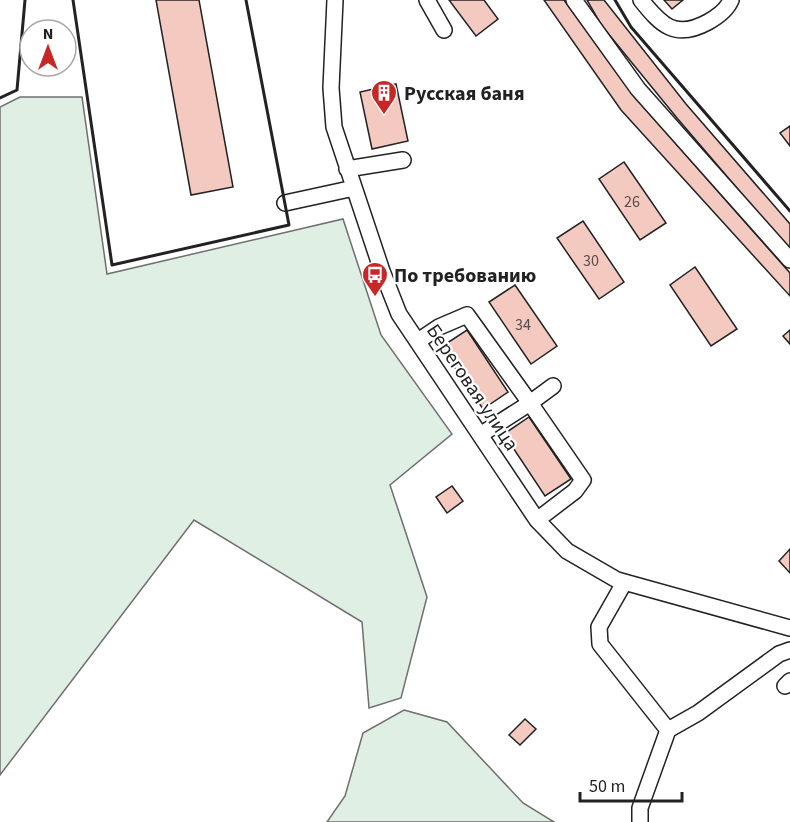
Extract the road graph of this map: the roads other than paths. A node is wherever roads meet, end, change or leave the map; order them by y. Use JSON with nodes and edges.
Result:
{"nodes":[{"id":1,"x":335,"y":0,"type":"edge"},
{"id":2,"x":428,"y":0,"type":"edge"},
{"id":3,"x":574,"y":0,"type":"edge"},
{"id":4,"x":641,"y":0,"type":"edge"},
{"id":5,"x":731,"y":0,"type":"edge"},
{"id":6,"x":444,"y":30,"type":"dead end"},
{"id":7,"x":403,"y":160,"type":"dead end"},
{"id":8,"x":347,"y":169,"type":"junction"},
{"id":9,"x":354,"y":188,"type":"junction"},
{"id":10,"x":285,"y":203,"type":"dead end"},
{"id":11,"x":790,"y":260,"type":"edge"},
{"id":12,"x":418,"y":341,"type":"junction"},
{"id":13,"x":553,"y":386,"type":"dead end"},
{"id":14,"x":530,"y":403,"type":"junction"},
{"id":15,"x":480,"y":435,"type":"junction"},
{"id":16,"x":537,"y":520,"type":"junction"},
{"id":17,"x":624,"y":583,"type":"junction"},
{"id":18,"x":790,"y":628,"type":"edge"},
{"id":19,"x":790,"y":650,"type":"edge"},
{"id":20,"x":668,"y":730,"type":"junction"},
{"id":21,"x":640,"y":822,"type":"edge"}],
"edges":[{"from":1,"to":8,"type":"street","name":"Береговая улица"},
{"from":2,"to":6,"type":"street"},
{"from":3,"to":11,"type":"street"},
{"from":4,"to":5,"type":"street"},
{"from":7,"to":8,"type":"street"},
{"from":8,"to":9,"type":"street","name":"Береговая улица"},
{"from":9,"to":10,"type":"street"},
{"from":9,"to":12,"type":"street","name":"Береговая улица"},
{"from":12,"to":14,"type":"street"},
{"from":12,"to":15,"type":"street","name":"Береговая улица"},
{"from":13,"to":14,"type":"street"},
{"from":14,"to":15,"type":"street"},
{"from":14,"to":16,"type":"street"},
{"from":15,"to":16,"type":"street","name":"Береговая улица"},
{"from":16,"to":17,"type":"street","name":"Береговая улица"},
{"from":17,"to":18,"type":"street","name":"Береговая улица"},
{"from":17,"to":20,"type":"street"},
{"from":19,"to":20,"type":"street"},
{"from":20,"to":21,"type":"street"}]}
